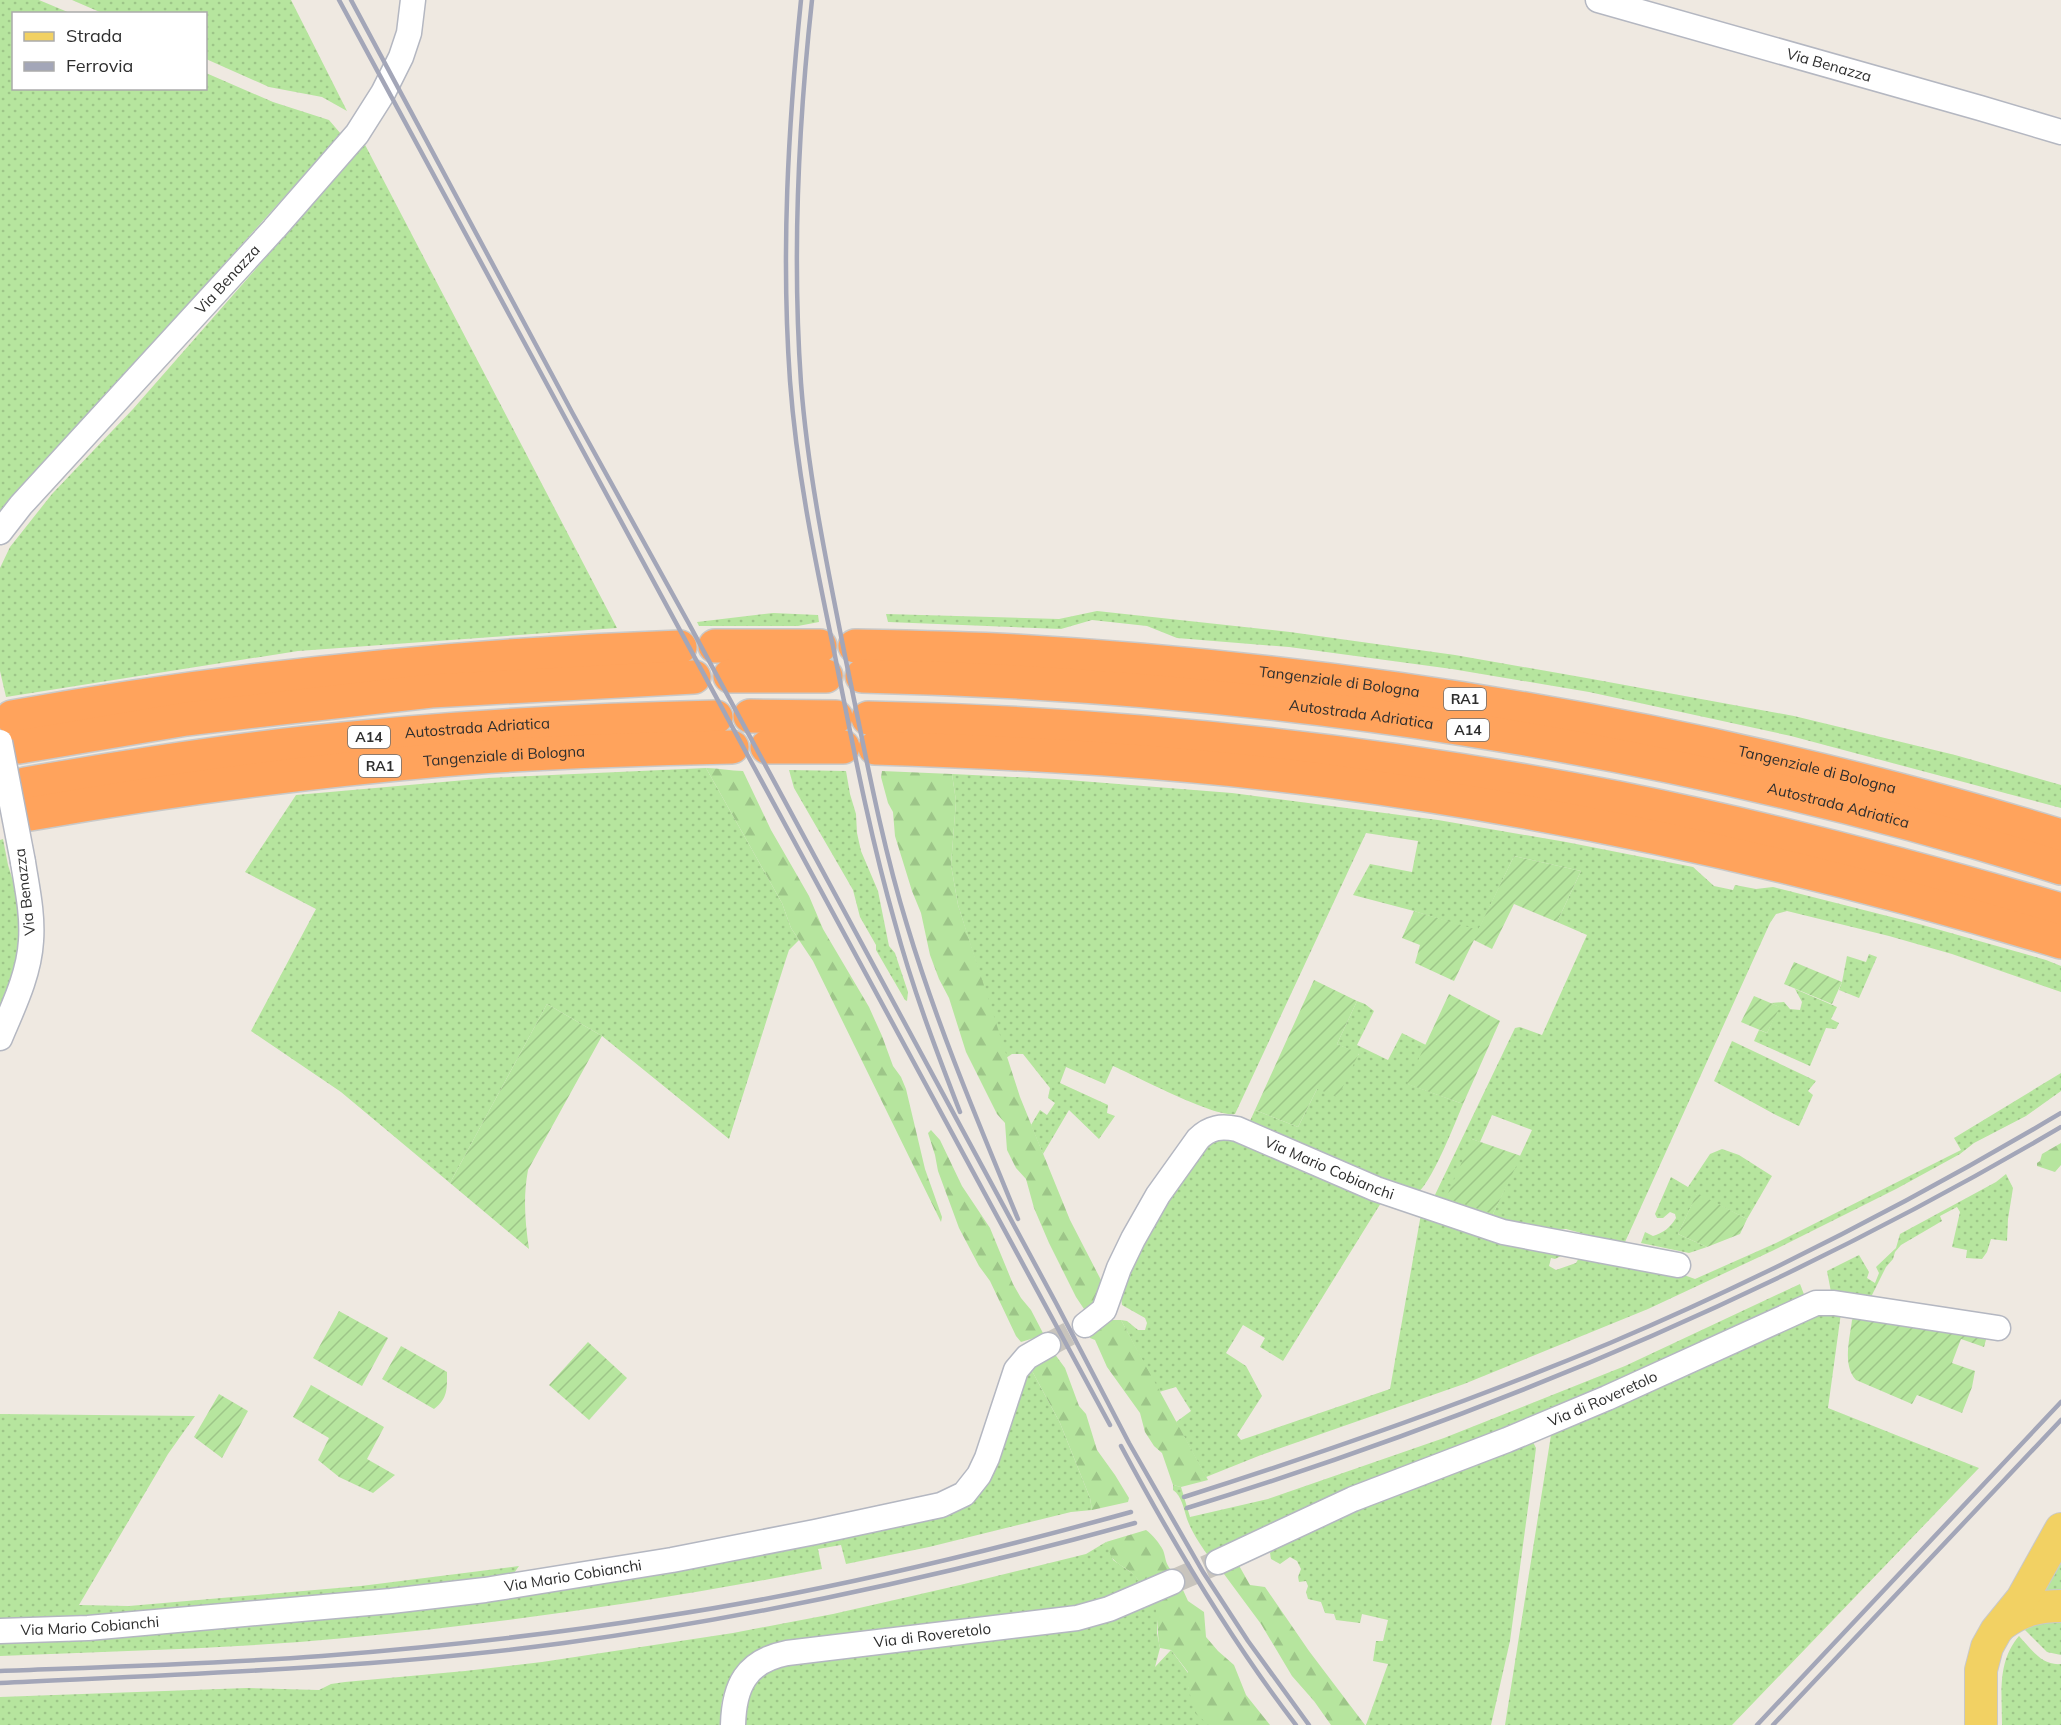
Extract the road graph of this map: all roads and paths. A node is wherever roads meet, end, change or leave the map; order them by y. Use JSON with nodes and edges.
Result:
{"nodes":[{"id":1,"x":413,"y":0,"type":"edge"},
{"id":2,"x":1598,"y":0,"type":"edge"},
{"id":3,"x":2061,"y":132,"type":"edge"},
{"id":4,"x":0,"y":532,"type":"edge"},
{"id":5,"x":715,"y":646,"type":"dead end"},
{"id":6,"x":680,"y":647,"type":"dead end"},
{"id":7,"x":858,"y":661,"type":"joint"},
{"id":8,"x":694,"y":676,"type":"dead end"},
{"id":9,"x":730,"y":676,"type":"dead end"},
{"id":10,"x":750,"y":716,"type":"dead end"},
{"id":11,"x":716,"y":717,"type":"dead end"},
{"id":12,"x":856,"y":732,"type":"junction"},
{"id":13,"x":10,"y":735,"type":"edge"},
{"id":14,"x":732,"y":747,"type":"dead end"},
{"id":15,"x":767,"y":747,"type":"dead end"},
{"id":16,"x":27,"y":799,"type":"joint"},
{"id":17,"x":2061,"y":836,"type":"edge"},
{"id":18,"x":2061,"y":868,"type":"edge"},
{"id":19,"x":2061,"y":910,"type":"edge"},
{"id":20,"x":2061,"y":942,"type":"edge"},
{"id":21,"x":0,"y":1038,"type":"edge"},
{"id":22,"x":1678,"y":1265,"type":"dead end"},
{"id":23,"x":1084,"y":1325,"type":"tunnel mouth"},
{"id":24,"x":1998,"y":1328,"type":"dead end"},
{"id":25,"x":1047,"y":1344,"type":"tunnel mouth"},
{"id":26,"x":2061,"y":1529,"type":"edge"},
{"id":27,"x":1218,"y":1562,"type":"tunnel mouth"},
{"id":28,"x":1172,"y":1582,"type":"tunnel mouth"},
{"id":29,"x":2061,"y":1606,"type":"edge"},
{"id":30,"x":2003,"y":1623,"type":"junction"},
{"id":31,"x":0,"y":1631,"type":"edge"},
{"id":32,"x":733,"y":1725,"type":"edge"},
{"id":33,"x":1981,"y":1725,"type":"edge"}],
"edges":[{"from":1,"to":4,"type":"street","name":"Via Benazza"},
{"from":2,"to":3,"type":"street","name":"Via Benazza"},
{"from":5,"to":9,"type":"highway"},
{"from":6,"to":13,"type":"highway"},
{"from":7,"to":17,"type":"highway","name":"Tangenziale di Bologna","number":"RA1"},
{"from":7,"to":18,"type":"highway","name":"Autostrada Adriatica","number":"A14"},
{"from":8,"to":13,"type":"highway"},
{"from":10,"to":12,"type":"highway"},
{"from":11,"to":16,"type":"highway","name":"Autostrada Adriatica","number":"A14"},
{"from":12,"to":15,"type":"highway"},
{"from":12,"to":19,"type":"highway"},
{"from":12,"to":20,"type":"highway"},
{"from":13,"to":21,"type":"street","name":"Via Benazza","bridge":true},
{"from":14,"to":16,"type":"highway","name":"Tangenziale di Bologna","number":"RA1"},
{"from":22,"to":23,"type":"street","name":"Via Mario Cobianchi"},
{"from":24,"to":27,"type":"street","name":"Via di Roveretolo"},
{"from":25,"to":31,"type":"street","name":"Via Mario Cobianchi"},
{"from":26,"to":30,"type":"main road"},
{"from":28,"to":32,"type":"street","name":"Via di Roveretolo"},
{"from":29,"to":30,"type":"main road"},
{"from":30,"to":33,"type":"main road"}]}
